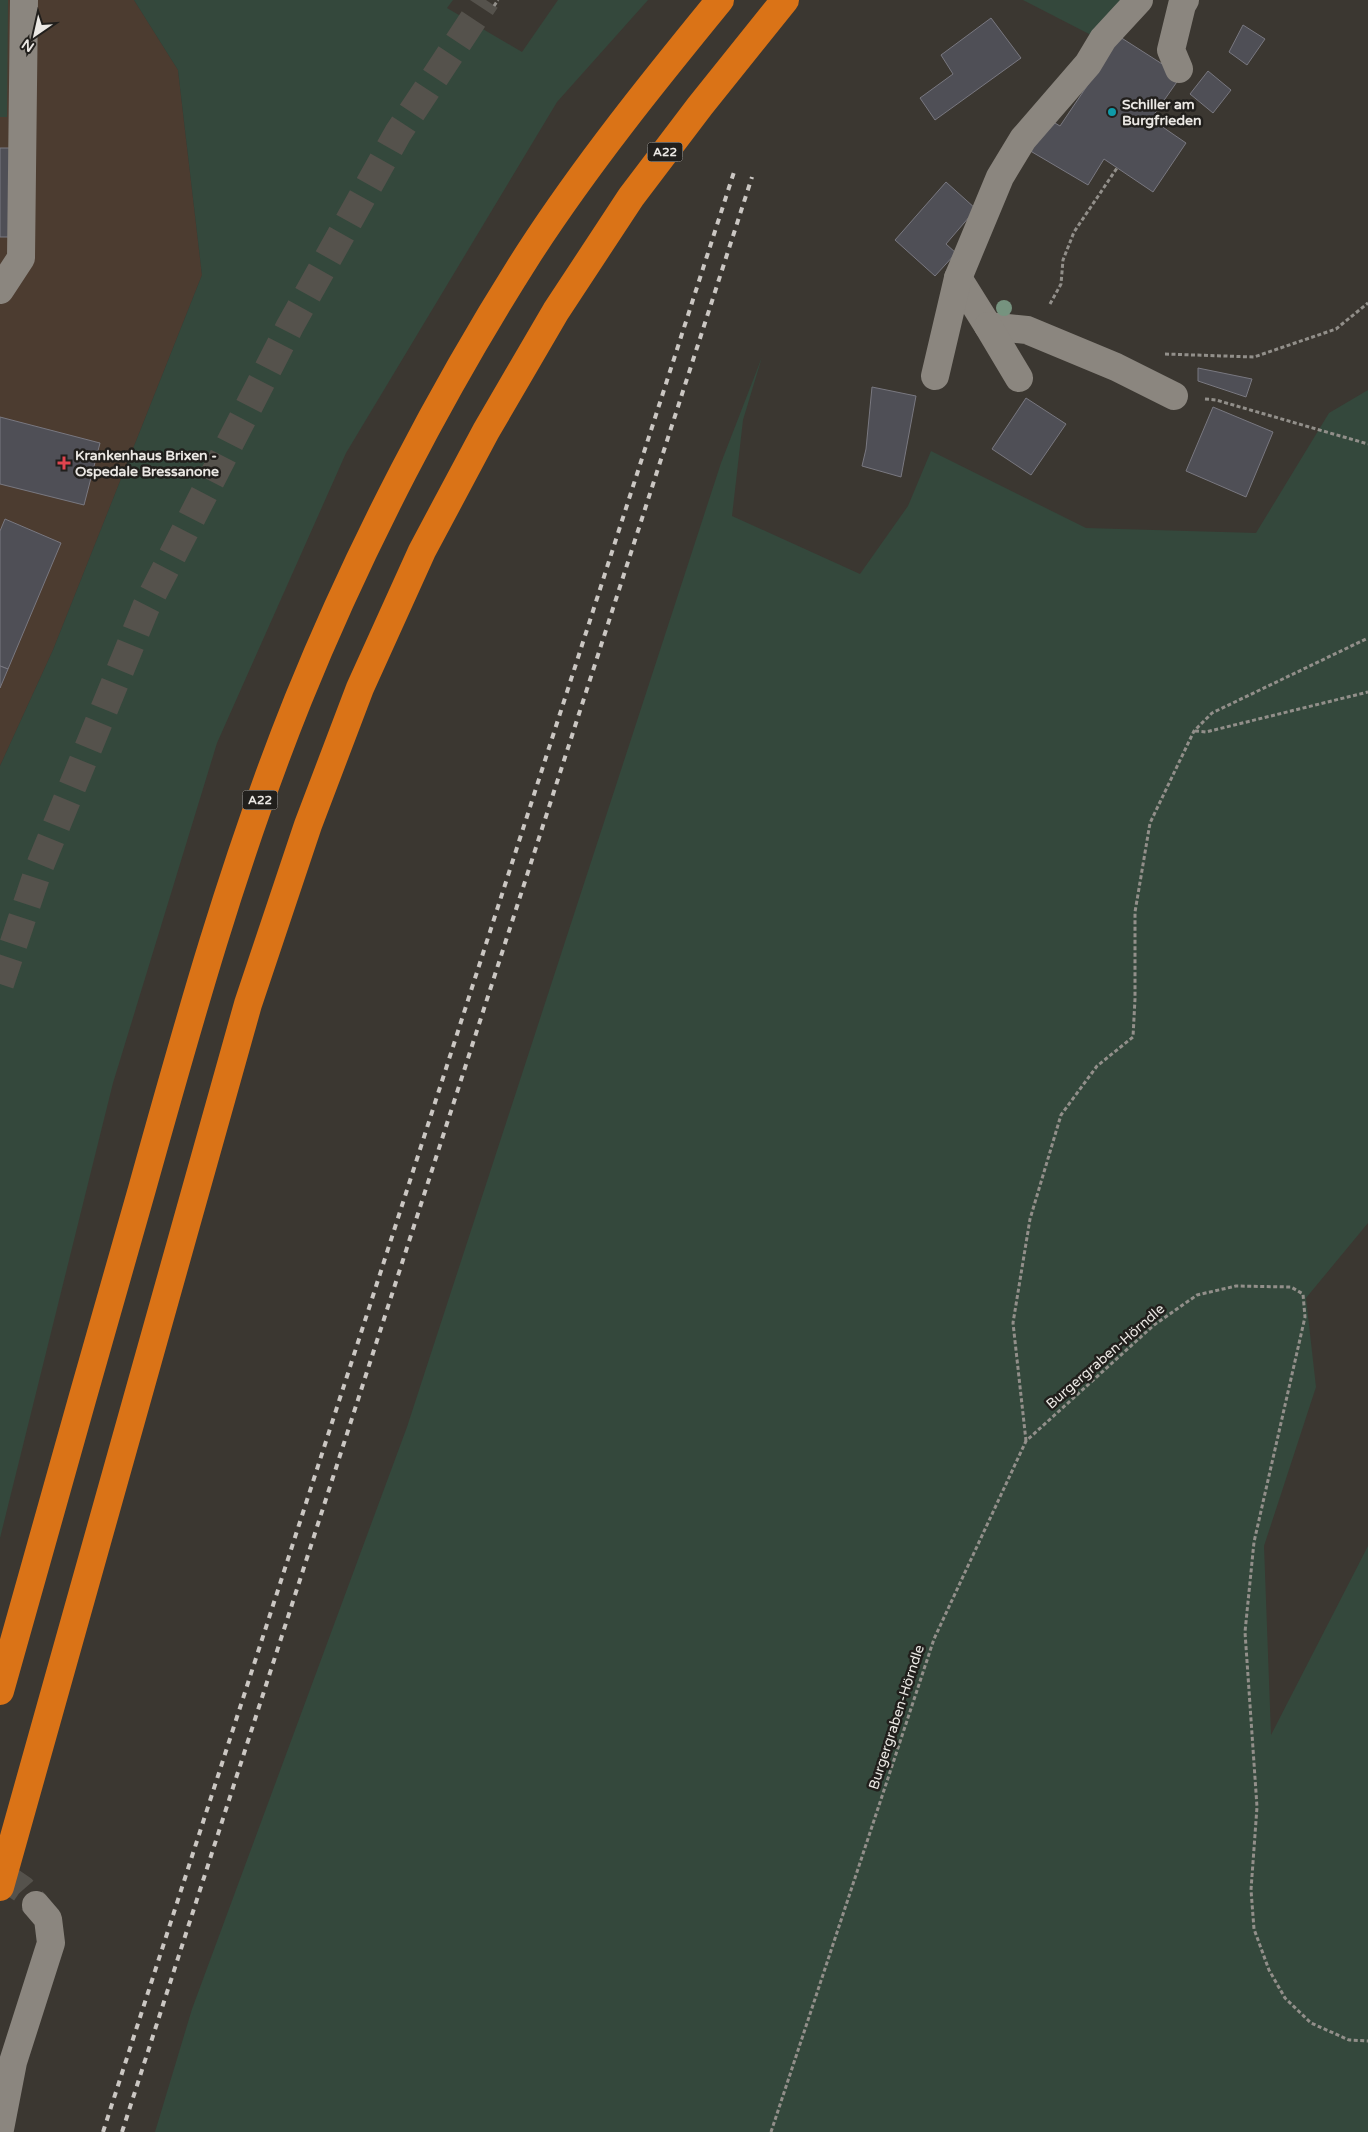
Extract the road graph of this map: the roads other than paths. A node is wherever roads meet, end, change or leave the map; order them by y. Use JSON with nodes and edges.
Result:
{"nodes":[{"id":1,"x":24,"y":0,"type":"edge"},
{"id":2,"x":720,"y":0,"type":"edge"},
{"id":3,"x":785,"y":0,"type":"edge"},
{"id":4,"x":1139,"y":0,"type":"edge"},
{"id":5,"x":1186,"y":0,"type":"edge"},
{"id":6,"x":1179,"y":69,"type":"dead end"},
{"id":7,"x":958,"y":278,"type":"junction"},
{"id":8,"x":0,"y":290,"type":"edge"},
{"id":9,"x":988,"y":326,"type":"junction"},
{"id":10,"x":935,"y":376,"type":"dead end"},
{"id":11,"x":1019,"y":378,"type":"dead end"},
{"id":12,"x":1174,"y":396,"type":"road end"},
{"id":13,"x":0,"y":1692,"type":"edge"},
{"id":14,"x":0,"y":1887,"type":"edge"},
{"id":15,"x":36,"y":1905,"type":"tunnel mouth"},
{"id":16,"x":0,"y":2129,"type":"edge"}],
"edges":[{"from":1,"to":8,"type":"street"},
{"from":2,"to":13,"type":"highway","number":"A22"},
{"from":3,"to":14,"type":"highway","number":"A22"},
{"from":4,"to":7,"type":"street"},
{"from":5,"to":6,"type":"street"},
{"from":7,"to":9,"type":"street"},
{"from":7,"to":10,"type":"street"},
{"from":9,"to":11,"type":"street"},
{"from":9,"to":12,"type":"street"},
{"from":15,"to":16,"type":"street"}]}
